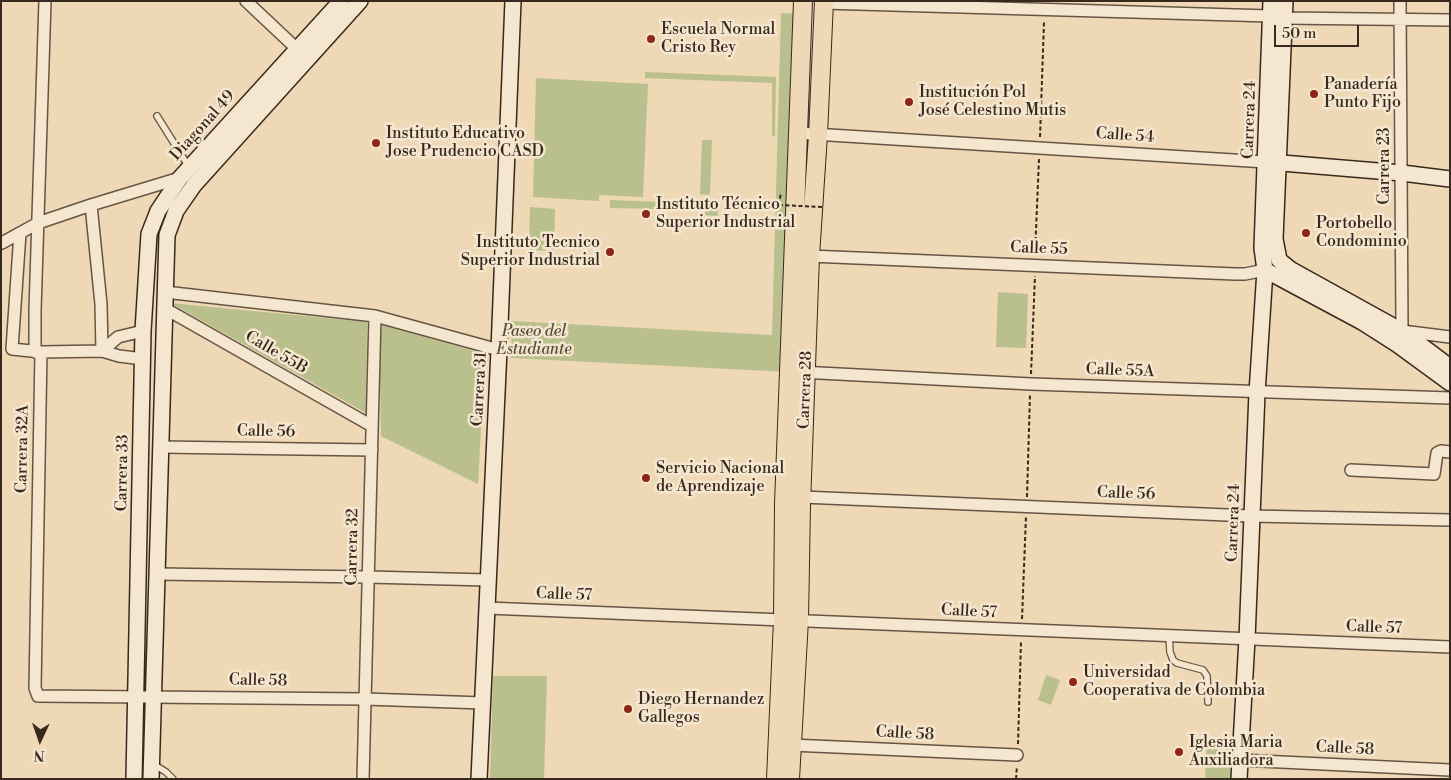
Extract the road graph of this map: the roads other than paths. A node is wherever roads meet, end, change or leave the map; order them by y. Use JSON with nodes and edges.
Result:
{"nodes":[{"id":1,"x":45,"y":1,"type":"edge"},
{"id":2,"x":246,"y":1,"type":"edge"},
{"id":3,"x":341,"y":1,"type":"edge"},
{"id":4,"x":360,"y":1,"type":"edge"},
{"id":5,"x":513,"y":1,"type":"edge"},
{"id":6,"x":803,"y":1,"type":"edge"},
{"id":7,"x":1285,"y":1,"type":"edge"},
{"id":8,"x":1400,"y":1,"type":"edge"},
{"id":9,"x":824,"y":2,"type":"edge"},
{"id":10,"x":1275,"y":12,"type":"edge"},
{"id":11,"x":1400,"y":20,"type":"junction"},
{"id":12,"x":1450,"y":20,"type":"edge"},
{"id":13,"x":297,"y":49,"type":"junction"},
{"id":14,"x":157,"y":116,"type":"dead end"},
{"id":15,"x":798,"y":133,"type":"junction"},
{"id":16,"x":818,"y":135,"type":"junction"},
{"id":17,"x":1272,"y":162,"type":"junction"},
{"id":18,"x":184,"y":172,"type":"junction"},
{"id":19,"x":1402,"y":173,"type":"junction"},
{"id":20,"x":1450,"y":179,"type":"edge"},
{"id":21,"x":91,"y":205,"type":"junction"},
{"id":22,"x":38,"y":223,"type":"junction"},
{"id":23,"x":20,"y":232,"type":"junction"},
{"id":24,"x":2,"y":243,"type":"edge"},
{"id":25,"x":810,"y":256,"type":"junction"},
{"id":26,"x":1279,"y":260,"type":"junction"},
{"id":27,"x":1265,"y":270,"type":"junction"},
{"id":28,"x":165,"y":292,"type":"junction"},
{"id":29,"x":144,"y":304,"type":"junction"},
{"id":30,"x":164,"y":308,"type":"junction"},
{"id":31,"x":375,"y":316,"type":"junction"},
{"id":32,"x":143,"y":331,"type":"junction"},
{"id":33,"x":1402,"y":331,"type":"junction"},
{"id":34,"x":163,"y":333,"type":"junction"},
{"id":35,"x":1450,"y":337,"type":"edge"},
{"id":36,"x":499,"y":350,"type":"junction"},
{"id":37,"x":102,"y":351,"type":"junction"},
{"id":38,"x":38,"y":352,"type":"junction"},
{"id":39,"x":143,"y":359,"type":"junction"},
{"id":40,"x":1450,"y":367,"type":"edge"},
{"id":41,"x":789,"y":372,"type":"junction"},
{"id":42,"x":807,"y":373,"type":"junction"},
{"id":43,"x":1450,"y":383,"type":"edge"},
{"id":44,"x":1258,"y":393,"type":"junction"},
{"id":45,"x":1450,"y":398,"type":"edge"},
{"id":46,"x":372,"y":426,"type":"junction"},
{"id":47,"x":160,"y":448,"type":"junction"},
{"id":48,"x":372,"y":450,"type":"junction"},
{"id":49,"x":1450,"y":452,"type":"edge"},
{"id":50,"x":1351,"y":470,"type":"dead end"},
{"id":51,"x":802,"y":498,"type":"junction"},
{"id":52,"x":1251,"y":516,"type":"junction"},
{"id":53,"x":1450,"y":520,"type":"edge"},
{"id":54,"x":156,"y":574,"type":"junction"},
{"id":55,"x":368,"y":577,"type":"junction"},
{"id":56,"x":488,"y":580,"type":"junction"},
{"id":57,"x":487,"y":608,"type":"junction"},
{"id":58,"x":791,"y":620,"type":"junction"},
{"id":59,"x":1169,"y":636,"type":"junction"},
{"id":60,"x":1247,"y":639,"type":"junction"},
{"id":61,"x":1450,"y":647,"type":"edge"},
{"id":62,"x":35,"y":692,"type":"joint"},
{"id":63,"x":136,"y":696,"type":"junction"},
{"id":64,"x":153,"y":696,"type":"junction"},
{"id":65,"x":365,"y":698,"type":"junction"},
{"id":66,"x":1208,"y":702,"type":"dead end"},
{"id":67,"x":482,"y":703,"type":"junction"},
{"id":68,"x":791,"y":745,"type":"junction"},
{"id":69,"x":1017,"y":755,"type":"dead end"},
{"id":70,"x":1239,"y":760,"type":"junction"},
{"id":71,"x":151,"y":763,"type":"junction"},
{"id":72,"x":1450,"y":770,"type":"edge"},
{"id":73,"x":134,"y":779,"type":"edge"},
{"id":74,"x":151,"y":779,"type":"edge"},
{"id":75,"x":173,"y":779,"type":"edge"},
{"id":76,"x":363,"y":779,"type":"edge"},
{"id":77,"x":479,"y":779,"type":"edge"},
{"id":78,"x":776,"y":779,"type":"edge"},
{"id":79,"x":790,"y":779,"type":"edge"},
{"id":80,"x":1239,"y":779,"type":"edge"}],
"edges":[{"from":1,"to":22,"type":"street","name":"Carrera 32A"},
{"from":2,"to":13,"type":"street"},
{"from":3,"to":13,"type":"street","name":"Diagonal 49"},
{"from":4,"to":28,"type":"street","name":"Diagonal 49"},
{"from":5,"to":36,"type":"street","name":"Carrera 31"},
{"from":6,"to":15,"type":"main road","name":"Carrera 28"},
{"from":7,"to":10,"type":"street","name":"Carrera 24"},
{"from":8,"to":11,"type":"street","name":"Carrera 23"},
{"from":9,"to":10,"type":"street"},
{"from":9,"to":16,"type":"main road","name":"Carrera 28"},
{"from":10,"to":11,"type":"street"},
{"from":10,"to":17,"type":"street","name":"Carrera 24"},
{"from":11,"to":12,"type":"street"},
{"from":11,"to":19,"type":"street","name":"Carrera 23"},
{"from":13,"to":18,"type":"street","name":"Diagonal 49"},
{"from":14,"to":18,"type":"lane"},
{"from":15,"to":16,"type":"street","name":"Calle 54"},
{"from":15,"to":41,"type":"main road","name":"Carrera 28"},
{"from":16,"to":17,"type":"street","name":"Calle 54"},
{"from":16,"to":25,"type":"main road","name":"Carrera 28"},
{"from":17,"to":19,"type":"street","name":"Calle 54"},
{"from":17,"to":26,"type":"street","name":"Carrera 24"},
{"from":17,"to":27,"type":"street","name":"Carrera 24"},
{"from":18,"to":21,"type":"street","name":"Diagonal 49"},
{"from":18,"to":29,"type":"street","name":"Carrera 33"},
{"from":19,"to":20,"type":"street","name":"Calle 54"},
{"from":19,"to":33,"type":"street","name":"Carrera 23"},
{"from":21,"to":22,"type":"street","name":"Diagonal 49"},
{"from":21,"to":37,"type":"street"},
{"from":22,"to":23,"type":"street","name":"Diagonal 49"},
{"from":22,"to":38,"type":"street","name":"Carrera 32A"},
{"from":23,"to":24,"type":"street","name":"Diagonal 49"},
{"from":23,"to":38,"type":"street"},
{"from":25,"to":27,"type":"street","name":"Calle 55"},
{"from":25,"to":42,"type":"main road","name":"Carrera 28"},
{"from":26,"to":27,"type":"street"},
{"from":26,"to":33,"type":"street"},
{"from":27,"to":43,"type":"street"},
{"from":27,"to":44,"type":"street","name":"Carrera 24"},
{"from":28,"to":30,"type":"street"},
{"from":28,"to":31,"type":"street"},
{"from":29,"to":30,"type":"street"},
{"from":29,"to":32,"type":"street","name":"Carrera 33"},
{"from":30,"to":34,"type":"street"},
{"from":30,"to":46,"type":"street","name":"Calle 55B"},
{"from":31,"to":36,"type":"street"},
{"from":31,"to":46,"type":"street","name":"Carrera 32"},
{"from":32,"to":34,"type":"street"},
{"from":32,"to":37,"type":"street"},
{"from":32,"to":39,"type":"street","name":"Carrera 33"},
{"from":33,"to":35,"type":"street"},
{"from":33,"to":40,"type":"street"},
{"from":34,"to":47,"type":"street"},
{"from":36,"to":56,"type":"street","name":"Carrera 31"},
{"from":37,"to":38,"type":"street"},
{"from":37,"to":39,"type":"street"},
{"from":38,"to":62,"type":"street","name":"Carrera 32A"},
{"from":39,"to":63,"type":"street","name":"Carrera 33"},
{"from":41,"to":42,"type":"street","name":"Calle 55A"},
{"from":41,"to":58,"type":"main road","name":"Carrera 28"},
{"from":42,"to":44,"type":"street","name":"Calle 55A"},
{"from":42,"to":51,"type":"main road","name":"Carrera 28"},
{"from":44,"to":45,"type":"street","name":"Calle 55A"},
{"from":44,"to":52,"type":"street","name":"Carrera 24"},
{"from":46,"to":48,"type":"street","name":"Carrera 32"},
{"from":47,"to":48,"type":"street","name":"Calle 56"},
{"from":47,"to":54,"type":"street"},
{"from":48,"to":55,"type":"street","name":"Carrera 32"},
{"from":49,"to":50,"type":"street"},
{"from":51,"to":52,"type":"street","name":"Calle 56"},
{"from":51,"to":58,"type":"main road","name":"Carrera 28"},
{"from":52,"to":53,"type":"street","name":"Calle 56"},
{"from":52,"to":60,"type":"street","name":"Carrera 24"},
{"from":54,"to":55,"type":"street"},
{"from":54,"to":64,"type":"street"},
{"from":55,"to":56,"type":"street"},
{"from":55,"to":65,"type":"street","name":"Carrera 32"},
{"from":56,"to":57,"type":"street","name":"Carrera 31"},
{"from":57,"to":58,"type":"street","name":"Calle 57"},
{"from":57,"to":67,"type":"street","name":"Carrera 31"},
{"from":58,"to":59,"type":"street","name":"Calle 57"},
{"from":58,"to":68,"type":"main road","name":"Carrera 28"},
{"from":58,"to":78,"type":"main road","name":"Carrera 28"},
{"from":59,"to":60,"type":"street","name":"Calle 57"},
{"from":59,"to":66,"type":"lane"},
{"from":60,"to":61,"type":"street","name":"Calle 57"},
{"from":60,"to":70,"type":"street","name":"Carrera 24"},
{"from":62,"to":63,"type":"street","name":"Calle 58"},
{"from":63,"to":64,"type":"street","name":"Calle 58"},
{"from":63,"to":73,"type":"street","name":"Carrera 33"},
{"from":64,"to":65,"type":"street","name":"Calle 58"},
{"from":64,"to":71,"type":"street"},
{"from":65,"to":67,"type":"street","name":"Calle 58"},
{"from":65,"to":76,"type":"street","name":"Carrera 32"},
{"from":67,"to":77,"type":"street","name":"Carrera 31"},
{"from":68,"to":69,"type":"street","name":"Calle 58"},
{"from":68,"to":79,"type":"main road","name":"Carrera 28"},
{"from":70,"to":72,"type":"street","name":"Calle 58"},
{"from":70,"to":80,"type":"street","name":"Carrera 24"},
{"from":71,"to":74,"type":"street"},
{"from":71,"to":75,"type":"lane"}]}
